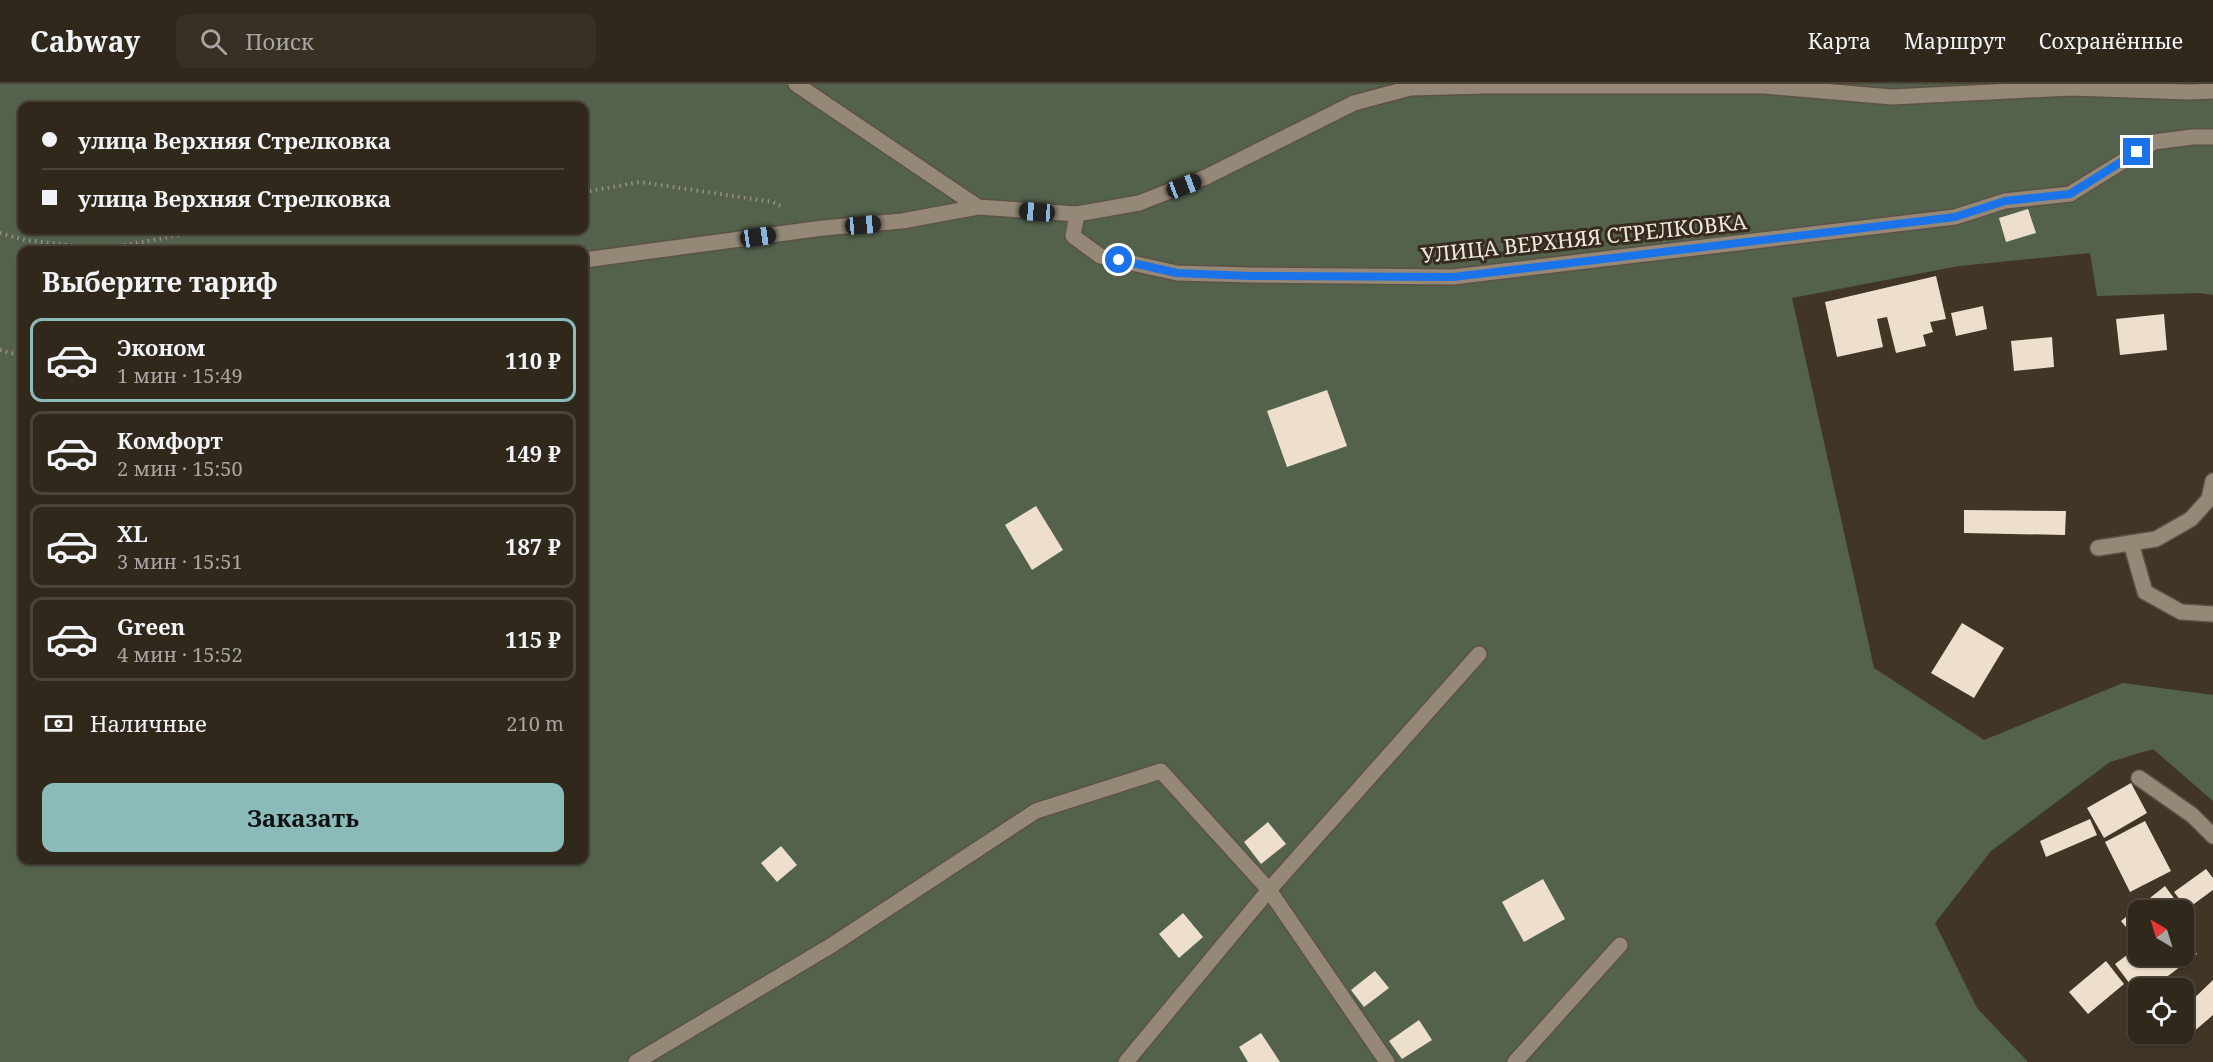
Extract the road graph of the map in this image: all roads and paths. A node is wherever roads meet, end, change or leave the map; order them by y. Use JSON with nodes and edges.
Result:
{"nodes":[{"id":1,"x":796,"y":84,"type":"edge"},
{"id":2,"x":2213,"y":91,"type":"edge"},
{"id":3,"x":2213,"y":137,"type":"edge"},
{"id":4,"x":588,"y":191,"type":"edge"},
{"id":5,"x":978,"y":207,"type":"junction"},
{"id":6,"x":1077,"y":214,"type":"junction"},
{"id":7,"x":823,"y":228,"type":"junction"},
{"id":8,"x":0,"y":232,"type":"edge"},
{"id":9,"x":185,"y":234,"type":"edge"},
{"id":10,"x":78,"y":246,"type":"edge"},
{"id":11,"x":120,"y":246,"type":"edge"},
{"id":12,"x":588,"y":259,"type":"edge"},
{"id":13,"x":0,"y":350,"type":"edge"},
{"id":14,"x":18,"y":355,"type":"edge"},
{"id":15,"x":2213,"y":481,"type":"edge"},
{"id":16,"x":2131,"y":543,"type":"junction"},
{"id":17,"x":2098,"y":548,"type":"dead end"},
{"id":18,"x":2213,"y":614,"type":"edge"},
{"id":19,"x":1479,"y":654,"type":"dead end"},
{"id":20,"x":2139,"y":778,"type":"dead end"},
{"id":21,"x":2213,"y":836,"type":"edge"},
{"id":22,"x":1269,"y":890,"type":"junction"},
{"id":23,"x":1620,"y":945,"type":"dead end"},
{"id":24,"x":636,"y":1062,"type":"edge"},
{"id":25,"x":1126,"y":1062,"type":"edge"},
{"id":26,"x":1387,"y":1062,"type":"edge"},
{"id":27,"x":1515,"y":1062,"type":"edge"}],
"edges":[{"from":1,"to":5,"type":"street"},
{"from":2,"to":6,"type":"street"},
{"from":3,"to":6,"type":"street","name":"УЛИЦА ВЕРХНЯЯ СТРЕЛКОВКА"},
{"from":4,"to":7,"type":"path"},
{"from":5,"to":6,"type":"street"},
{"from":5,"to":7,"type":"street"},
{"from":7,"to":12,"type":"street"},
{"from":8,"to":10,"type":"path"},
{"from":9,"to":11,"type":"path"},
{"from":13,"to":14,"type":"path"},
{"from":15,"to":16,"type":"street"},
{"from":16,"to":17,"type":"street"},
{"from":16,"to":18,"type":"street"},
{"from":19,"to":22,"type":"street"},
{"from":20,"to":21,"type":"street"},
{"from":22,"to":24,"type":"street"},
{"from":22,"to":25,"type":"street"},
{"from":22,"to":26,"type":"street"},
{"from":23,"to":27,"type":"street"}]}
